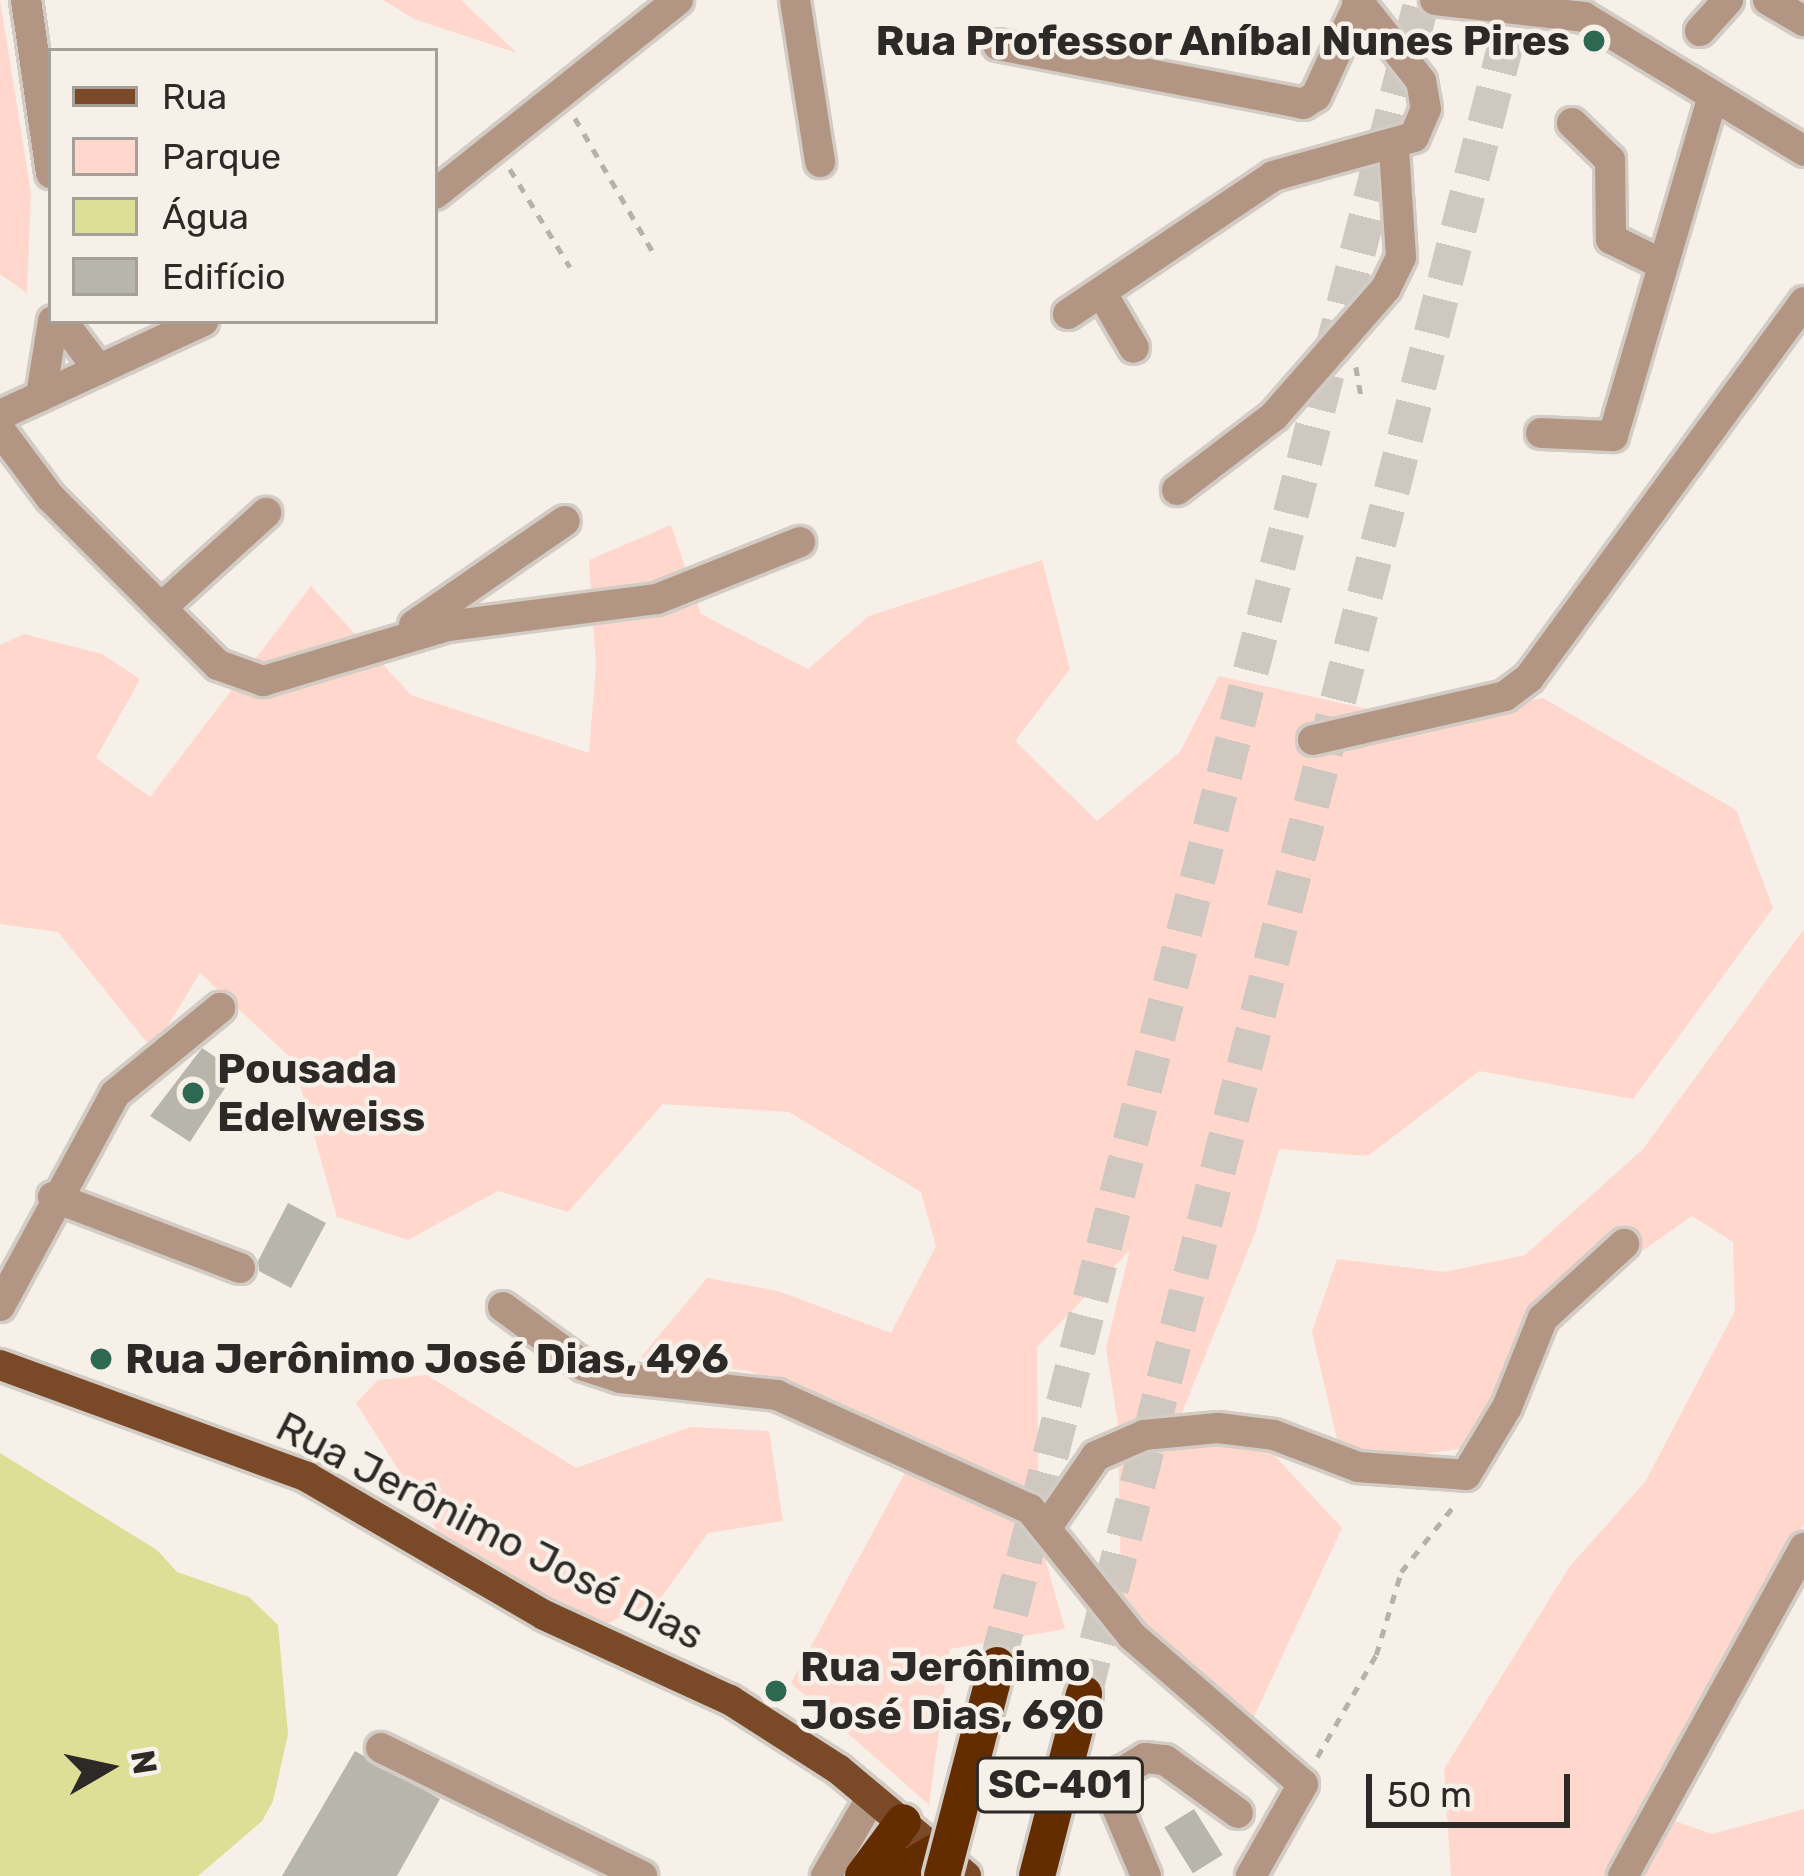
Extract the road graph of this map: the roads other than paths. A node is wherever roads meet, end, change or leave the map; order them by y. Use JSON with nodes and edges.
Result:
{"nodes":[{"id":1,"x":26,"y":0,"type":"edge"},
{"id":2,"x":678,"y":0,"type":"edge"},
{"id":3,"x":795,"y":0,"type":"edge"},
{"id":4,"x":1435,"y":0,"type":"edge"},
{"id":5,"x":1728,"y":0,"type":"edge"},
{"id":6,"x":1768,"y":0,"type":"edge"},
{"id":7,"x":1358,"y":1,"type":"edge"},
{"id":8,"x":1538,"y":4,"type":"edge"},
{"id":9,"x":1804,"y":21,"type":"edge"},
{"id":10,"x":1700,"y":31,"type":"dead end"},
{"id":11,"x":998,"y":45,"type":"dead end"},
{"id":12,"x":1712,"y":100,"type":"junction"},
{"id":13,"x":1572,"y":123,"type":"dead end"},
{"id":14,"x":1394,"y":148,"type":"junction"},
{"id":15,"x":48,"y":151,"type":"edge"},
{"id":16,"x":1804,"y":151,"type":"edge"},
{"id":17,"x":820,"y":162,"type":"dead end"},
{"id":18,"x":438,"y":192,"type":"edge"},
{"id":19,"x":1660,"y":263,"type":"junction"},
{"id":20,"x":1103,"y":295,"type":"junction"},
{"id":21,"x":1804,"y":302,"type":"edge"},
{"id":22,"x":1068,"y":314,"type":"dead end"},
{"id":23,"x":53,"y":324,"type":"edge"},
{"id":24,"x":64,"y":324,"type":"edge"},
{"id":25,"x":197,"y":324,"type":"edge"},
{"id":26,"x":1134,"y":348,"type":"dead end"},
{"id":27,"x":99,"y":370,"type":"junction"},
{"id":28,"x":41,"y":396,"type":"junction"},
{"id":29,"x":0,"y":415,"type":"edge"},
{"id":30,"x":0,"y":430,"type":"edge"},
{"id":31,"x":1541,"y":433,"type":"dead end"},
{"id":32,"x":1177,"y":490,"type":"dead end"},
{"id":33,"x":266,"y":513,"type":"dead end"},
{"id":34,"x":565,"y":521,"type":"dead end"},
{"id":35,"x":800,"y":542,"type":"dead end"},
{"id":36,"x":161,"y":608,"type":"junction"},
{"id":37,"x":394,"y":638,"type":"junction"},
{"id":38,"x":1313,"y":740,"type":"dead end"},
{"id":39,"x":220,"y":1008,"type":"dead end"},
{"id":40,"x":53,"y":1197,"type":"junction"},
{"id":41,"x":1624,"y":1244,"type":"dead end"},
{"id":42,"x":240,"y":1268,"type":"dead end"},
{"id":43,"x":0,"y":1306,"type":"edge"},
{"id":44,"x":503,"y":1307,"type":"dead end"},
{"id":45,"x":0,"y":1365,"type":"edge"},
{"id":46,"x":1047,"y":1527,"type":"junction"},
{"id":47,"x":1804,"y":1548,"type":"edge"},
{"id":48,"x":997,"y":1665,"type":"tunnel mouth"},
{"id":49,"x":1084,"y":1694,"type":"tunnel mouth"},
{"id":50,"x":381,"y":1748,"type":"dead end"},
{"id":51,"x":872,"y":1797,"type":"junction"},
{"id":52,"x":1238,"y":1813,"type":"dead end"},
{"id":53,"x":903,"y":1822,"type":"junction"},
{"id":54,"x":940,"y":1864,"type":"edge"},
{"id":55,"x":642,"y":1876,"type":"edge"},
{"id":56,"x":826,"y":1876,"type":"edge"},
{"id":57,"x":863,"y":1876,"type":"edge"},
{"id":58,"x":893,"y":1876,"type":"edge"},
{"id":59,"x":966,"y":1876,"type":"edge"},
{"id":60,"x":1037,"y":1876,"type":"edge"},
{"id":61,"x":1146,"y":1876,"type":"edge"},
{"id":62,"x":1251,"y":1876,"type":"edge"},
{"id":63,"x":1623,"y":1876,"type":"edge"}],
"edges":[{"from":1,"to":15,"type":"street"},
{"from":2,"to":18,"type":"street"},
{"from":3,"to":17,"type":"street"},
{"from":4,"to":8,"type":"street"},
{"from":5,"to":10,"type":"street"},
{"from":6,"to":9,"type":"street"},
{"from":7,"to":11,"type":"street"},
{"from":7,"to":14,"type":"street"},
{"from":8,"to":12,"type":"street"},
{"from":12,"to":16,"type":"street"},
{"from":12,"to":19,"type":"street"},
{"from":13,"to":19,"type":"street"},
{"from":14,"to":20,"type":"street"},
{"from":14,"to":32,"type":"street"},
{"from":19,"to":31,"type":"street"},
{"from":20,"to":22,"type":"street"},
{"from":20,"to":26,"type":"street"},
{"from":21,"to":38,"type":"street"},
{"from":23,"to":28,"type":"street"},
{"from":24,"to":27,"type":"street"},
{"from":25,"to":27,"type":"street"},
{"from":27,"to":28,"type":"street"},
{"from":28,"to":29,"type":"street"},
{"from":30,"to":36,"type":"street"},
{"from":33,"to":36,"type":"street"},
{"from":34,"to":37,"type":"street"},
{"from":35,"to":37,"type":"street"},
{"from":36,"to":37,"type":"street"},
{"from":39,"to":40,"type":"street"},
{"from":40,"to":42,"type":"street"},
{"from":40,"to":43,"type":"street"},
{"from":41,"to":46,"type":"street"},
{"from":44,"to":46,"type":"street"},
{"from":45,"to":51,"type":"main road","name":"Rua Jerônimo José Dias"},
{"from":46,"to":62,"type":"street"},
{"from":47,"to":63,"type":"street"},
{"from":48,"to":54,"type":"highway","number":"SC-401","bridge":true},
{"from":49,"to":60,"type":"highway","number":"SC-401"},
{"from":50,"to":55,"type":"street"},
{"from":51,"to":53,"type":"main road","name":"Rua Jerônimo José Dias"},
{"from":51,"to":56,"type":"street"},
{"from":52,"to":61,"type":"street"},
{"from":53,"to":54,"type":"main road","name":"Rua Jerônimo José Dias"},
{"from":53,"to":57,"type":"highway"},
{"from":54,"to":58,"type":"highway"},
{"from":54,"to":59,"type":"main road","name":"Rua Jerônimo José Dias"}]}
